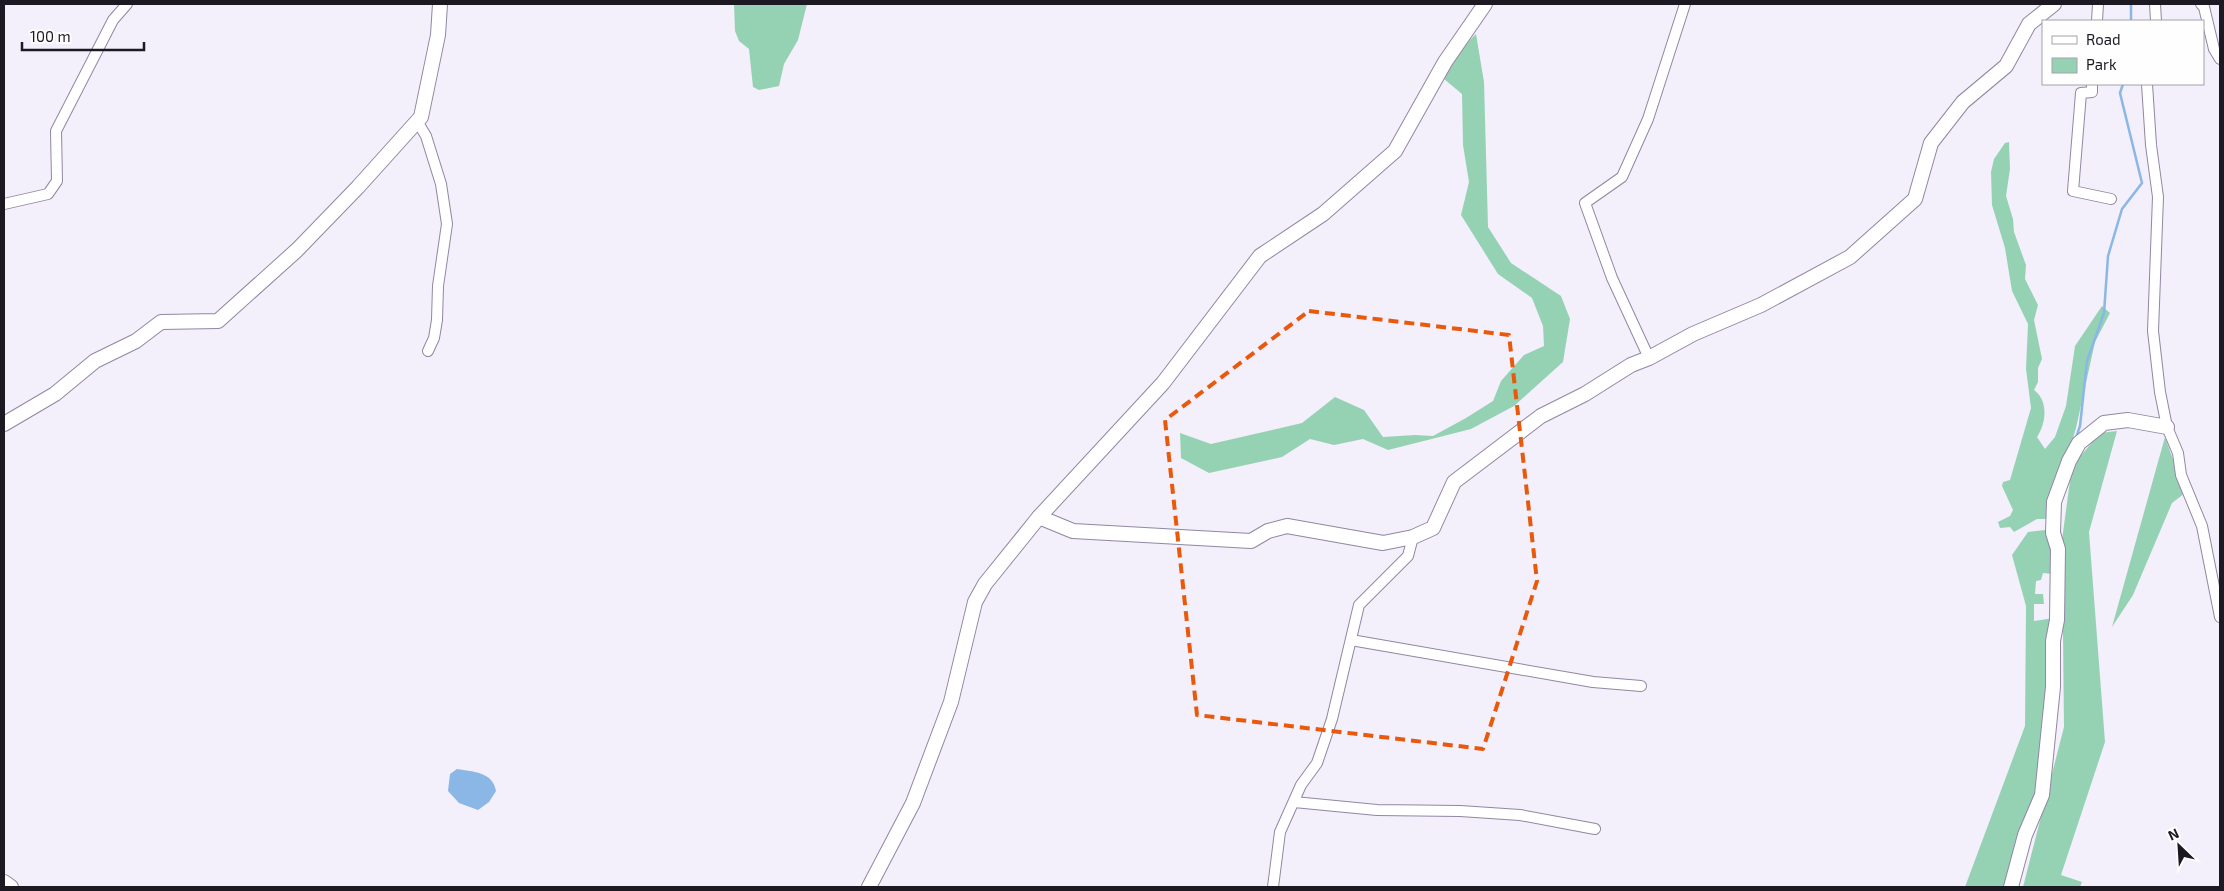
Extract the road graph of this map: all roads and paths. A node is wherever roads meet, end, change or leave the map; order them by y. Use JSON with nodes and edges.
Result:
{"nodes":[{"id":1,"x":127,"y":4,"type":"edge"},
{"id":2,"x":440,"y":4,"type":"edge"},
{"id":3,"x":1485,"y":4,"type":"edge"},
{"id":4,"x":1685,"y":4,"type":"edge"},
{"id":5,"x":2054,"y":4,"type":"edge"},
{"id":6,"x":2098,"y":4,"type":"edge"},
{"id":7,"x":2155,"y":4,"type":"edge"},
{"id":8,"x":2201,"y":4,"type":"edge"},
{"id":9,"x":2096,"y":20,"type":"edge"},
{"id":10,"x":2156,"y":20,"type":"edge"},
{"id":11,"x":2220,"y":59,"type":"edge"},
{"id":12,"x":2092,"y":85,"type":"edge"},
{"id":13,"x":2147,"y":85,"type":"edge"},
{"id":14,"x":417,"y":121,"type":"junction"},
{"id":15,"x":2111,"y":199,"type":"dead end"},
{"id":16,"x":4,"y":204,"type":"edge"},
{"id":17,"x":428,"y":352,"type":"dead end"},
{"id":18,"x":1649,"y":358,"type":"junction"},
{"id":19,"x":4,"y":424,"type":"edge"},
{"id":20,"x":2167,"y":428,"type":"junction"},
{"id":21,"x":1040,"y":517,"type":"junction"},
{"id":22,"x":1413,"y":536,"type":"junction"},
{"id":23,"x":2220,"y":617,"type":"edge"},
{"id":24,"x":1351,"y":640,"type":"junction"},
{"id":25,"x":1641,"y":686,"type":"dead end"},
{"id":26,"x":1294,"y":802,"type":"junction"},
{"id":27,"x":1595,"y":829,"type":"dead end"},
{"id":28,"x":4,"y":882,"type":"edge"},
{"id":29,"x":11,"y":887,"type":"edge"},
{"id":30,"x":869,"y":887,"type":"edge"},
{"id":31,"x":1274,"y":887,"type":"edge"},
{"id":32,"x":2011,"y":887,"type":"edge"}],
"edges":[{"from":1,"to":16,"type":"street"},
{"from":2,"to":14,"type":"street"},
{"from":3,"to":21,"type":"street"},
{"from":4,"to":18,"type":"street"},
{"from":5,"to":18,"type":"street"},
{"from":6,"to":9,"type":"street"},
{"from":7,"to":10,"type":"street"},
{"from":8,"to":11,"type":"street"},
{"from":12,"to":15,"type":"street"},
{"from":13,"to":20,"type":"street"},
{"from":14,"to":17,"type":"street"},
{"from":14,"to":19,"type":"street"},
{"from":18,"to":22,"type":"street"},
{"from":20,"to":23,"type":"street"},
{"from":20,"to":32,"type":"street"},
{"from":21,"to":22,"type":"street"},
{"from":21,"to":30,"type":"street"},
{"from":22,"to":24,"type":"street"},
{"from":24,"to":25,"type":"street"},
{"from":24,"to":26,"type":"street"},
{"from":26,"to":27,"type":"street"},
{"from":26,"to":31,"type":"street"},
{"from":28,"to":29,"type":"street"}]}
